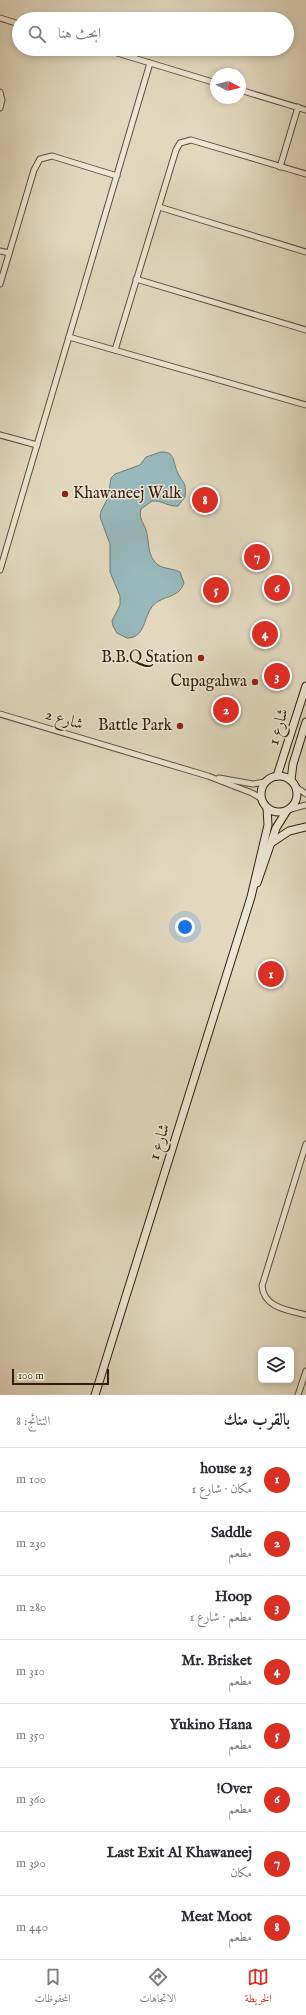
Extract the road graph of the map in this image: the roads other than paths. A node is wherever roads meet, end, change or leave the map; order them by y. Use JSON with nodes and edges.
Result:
{"nodes":[{"id":1,"x":0,"y":18,"type":"edge"},
{"id":2,"x":12,"y":22,"type":"edge"},
{"id":3,"x":127,"y":56,"type":"edge"},
{"id":4,"x":150,"y":63,"type":"junction"},
{"id":5,"x":210,"y":81,"type":"edge"},
{"id":6,"x":0,"y":92,"type":"edge"},
{"id":7,"x":246,"y":92,"type":"edge"},
{"id":8,"x":298,"y":107,"type":"junction"},
{"id":9,"x":0,"y":108,"type":"edge"},
{"id":10,"x":306,"y":110,"type":"edge"},
{"id":11,"x":280,"y":167,"type":"junction"},
{"id":12,"x":306,"y":174,"type":"edge"},
{"id":13,"x":117,"y":176,"type":"junction"},
{"id":14,"x":158,"y":207,"type":"junction"},
{"id":15,"x":0,"y":251,"type":"edge"},
{"id":16,"x":306,"y":252,"type":"edge"},
{"id":17,"x":9,"y":253,"type":"junction"},
{"id":18,"x":136,"y":279,"type":"junction"},
{"id":19,"x":0,"y":284,"type":"edge"},
{"id":20,"x":306,"y":330,"type":"edge"},
{"id":21,"x":69,"y":337,"type":"junction"},
{"id":22,"x":115,"y":350,"type":"junction"},
{"id":23,"x":306,"y":405,"type":"edge"},
{"id":24,"x":0,"y":435,"type":"edge"},
{"id":25,"x":37,"y":445,"type":"junction"},
{"id":26,"x":0,"y":570,"type":"edge"},
{"id":27,"x":306,"y":686,"type":"edge"},
{"id":28,"x":0,"y":714,"type":"edge"},
{"id":29,"x":306,"y":722,"type":"edge"},
{"id":30,"x":277,"y":776,"type":"junction"},
{"id":31,"x":213,"y":778,"type":"junction"},
{"id":32,"x":291,"y":780,"type":"junction"},
{"id":33,"x":265,"y":782,"type":"junction"},
{"id":34,"x":296,"y":787,"type":"junction"},
{"id":35,"x":306,"y":794,"type":"edge"},
{"id":36,"x":262,"y":799,"type":"junction"},
{"id":37,"x":306,"y":804,"type":"edge"},
{"id":38,"x":267,"y":808,"type":"junction"},
{"id":39,"x":289,"y":810,"type":"junction"},
{"id":40,"x":306,"y":827,"type":"edge"},
{"id":41,"x":271,"y":844,"type":"junction"},
{"id":42,"x":251,"y":897,"type":"junction"},
{"id":43,"x":306,"y":1144,"type":"edge"},
{"id":44,"x":306,"y":1315,"type":"edge"},
{"id":45,"x":306,"y":1371,"type":"edge"},
{"id":46,"x":95,"y":1395,"type":"edge"},
{"id":47,"x":298,"y":1395,"type":"edge"}],
"edges":[{"from":1,"to":2,"type":"street"},
{"from":3,"to":4,"type":"street"},
{"from":4,"to":5,"type":"street"},
{"from":4,"to":13,"type":"street"},
{"from":6,"to":9,"type":"street"},
{"from":7,"to":8,"type":"street"},
{"from":8,"to":10,"type":"street"},
{"from":8,"to":11,"type":"street"},
{"from":11,"to":12,"type":"street"},
{"from":11,"to":14,"type":"street"},
{"from":13,"to":17,"type":"street"},
{"from":13,"to":21,"type":"street"},
{"from":14,"to":16,"type":"street"},
{"from":14,"to":18,"type":"street"},
{"from":15,"to":17,"type":"street"},
{"from":17,"to":19,"type":"street"},
{"from":18,"to":20,"type":"street"},
{"from":18,"to":22,"type":"street"},
{"from":21,"to":22,"type":"street"},
{"from":21,"to":25,"type":"street"},
{"from":22,"to":23,"type":"street"},
{"from":24,"to":25,"type":"street"},
{"from":25,"to":26,"type":"street"},
{"from":27,"to":30,"type":"street","name":"شارع 1"},
{"from":28,"to":31,"type":"street","name":"شارع 2"},
{"from":29,"to":32,"type":"street","name":"شارع 1"},
{"from":30,"to":32,"type":"street"},
{"from":30,"to":33,"type":"street"},
{"from":31,"to":33,"type":"street","name":"شارع 2"},
{"from":31,"to":36,"type":"street","name":"شارع 2"},
{"from":32,"to":34,"type":"street"},
{"from":33,"to":36,"type":"street"},
{"from":34,"to":35,"type":"street"},
{"from":34,"to":39,"type":"street"},
{"from":36,"to":38,"type":"street"},
{"from":37,"to":39,"type":"street"},
{"from":38,"to":39,"type":"street"},
{"from":38,"to":42,"type":"street","name":"شارع 1"},
{"from":39,"to":41,"type":"street","name":"شارع 1"},
{"from":40,"to":41,"type":"street"},
{"from":41,"to":42,"type":"street","name":"شارع 1"},
{"from":42,"to":46,"type":"street","name":"شارع 1"},
{"from":43,"to":44,"type":"street"},
{"from":45,"to":47,"type":"street"}]}
